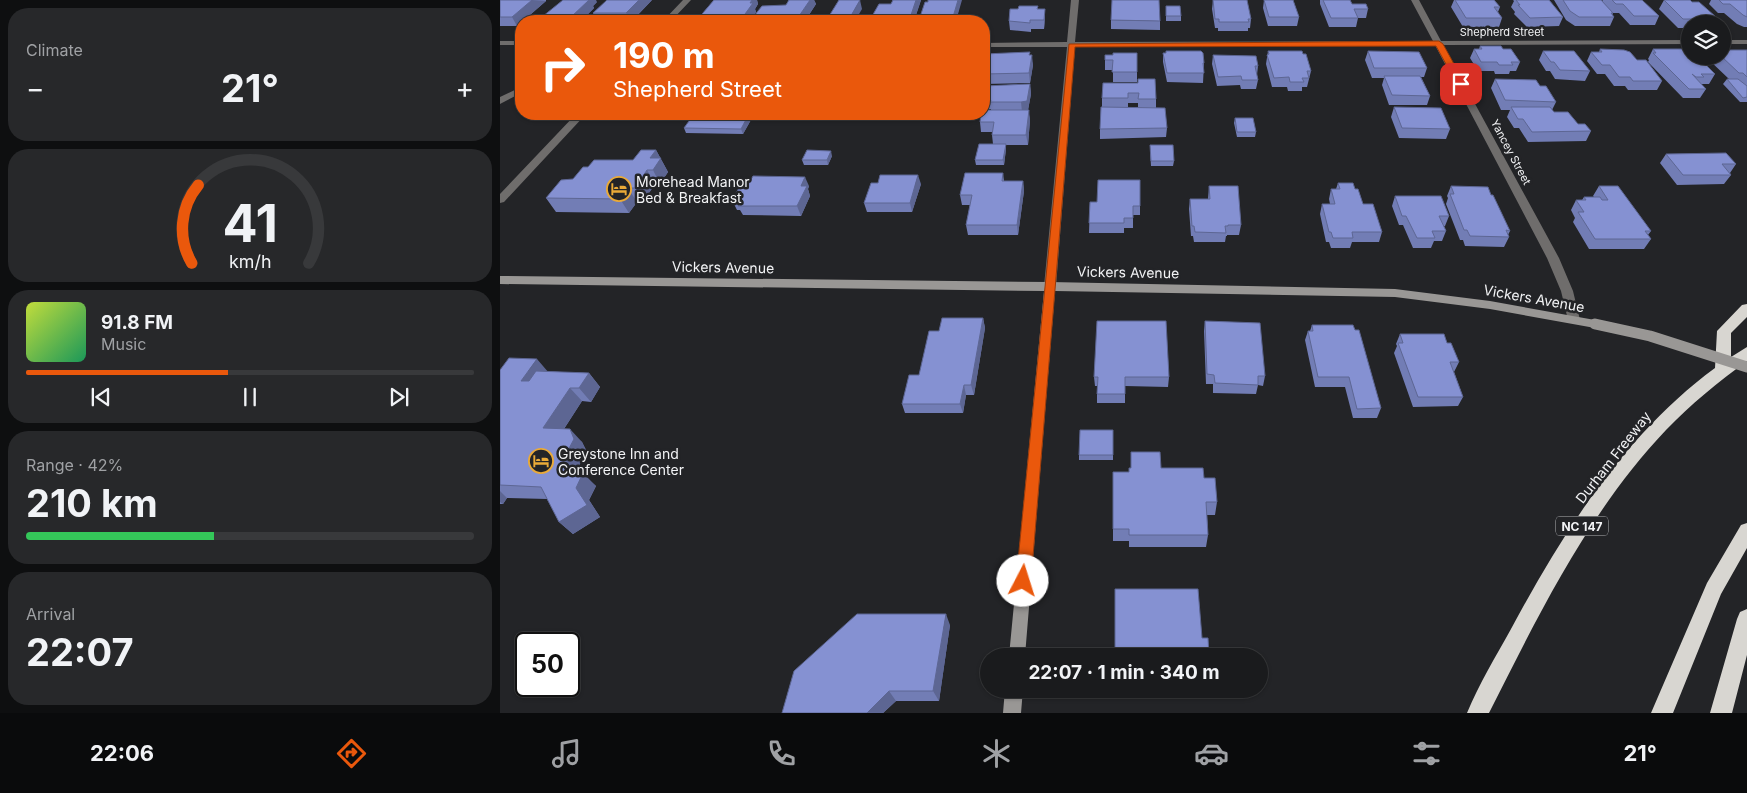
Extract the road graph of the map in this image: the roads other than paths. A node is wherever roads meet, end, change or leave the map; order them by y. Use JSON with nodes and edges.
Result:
{"nodes":[{"id":1,"x":686,"y":0,"type":"edge"},
{"id":2,"x":1075,"y":0,"type":"edge"},
{"id":3,"x":1416,"y":0,"type":"edge"},
{"id":4,"x":672,"y":15,"type":"edge"},
{"id":5,"x":1681,"y":42,"type":"edge"},
{"id":6,"x":1731,"y":42,"type":"edge"},
{"id":7,"x":1747,"y":42,"type":"edge"},
{"id":8,"x":500,"y":43,"type":"edge"},
{"id":9,"x":515,"y":43,"type":"edge"},
{"id":10,"x":1439,"y":44,"type":"junction"},
{"id":11,"x":990,"y":45,"type":"edge"},
{"id":12,"x":1071,"y":45,"type":"junction"},
{"id":13,"x":515,"y":93,"type":"edge"},
{"id":14,"x":500,"y":101,"type":"edge"},
{"id":15,"x":575,"y":120,"type":"edge"},
{"id":16,"x":500,"y":200,"type":"edge"},
{"id":17,"x":500,"y":280,"type":"edge"},
{"id":18,"x":1050,"y":286,"type":"junction"},
{"id":19,"x":1747,"y":309,"type":"edge"},
{"id":20,"x":1574,"y":320,"type":"junction"},
{"id":21,"x":1747,"y":353,"type":"edge"},
{"id":22,"x":1747,"y":367,"type":"edge"},
{"id":23,"x":1724,"y":368,"type":"junction"},
{"id":24,"x":1747,"y":531,"type":"edge"},
{"id":25,"x":1747,"y":619,"type":"edge"},
{"id":26,"x":1018,"y":648,"type":"edge"},
{"id":27,"x":1013,"y":698,"type":"edge"},
{"id":28,"x":1012,"y":713,"type":"edge"},
{"id":29,"x":1478,"y":713,"type":"edge"},
{"id":30,"x":1662,"y":713,"type":"edge"},
{"id":31,"x":1721,"y":713,"type":"edge"}],
"edges":[{"from":1,"to":4,"type":"street"},
{"from":2,"to":12,"type":"street"},
{"from":3,"to":10,"type":"street","name":"Yancey Street"},
{"from":5,"to":10,"type":"street","name":"Shepherd Street"},
{"from":6,"to":7,"type":"street"},
{"from":8,"to":9,"type":"street"},
{"from":10,"to":12,"type":"street","name":"Shepherd Street"},
{"from":10,"to":20,"type":"street","name":"Yancey Street"},
{"from":11,"to":12,"type":"street","name":"Shepherd Street"},
{"from":12,"to":18,"type":"street"},
{"from":13,"to":14,"type":"street"},
{"from":15,"to":16,"type":"street"},
{"from":17,"to":18,"type":"main road","name":"Vickers Avenue"},
{"from":18,"to":20,"type":"main road","name":"Vickers Avenue"},
{"from":18,"to":26,"type":"main road"},
{"from":19,"to":23,"type":"highway"},
{"from":20,"to":22,"type":"main road","name":"Vickers Avenue","bridge":true},
{"from":21,"to":23,"type":"highway","name":"Durham Freeway","number":"NC 147"},
{"from":23,"to":29,"type":"highway","name":"Durham Freeway","number":"NC 147"},
{"from":24,"to":30,"type":"highway"},
{"from":25,"to":31,"type":"highway"},
{"from":27,"to":28,"type":"main road"}]}
